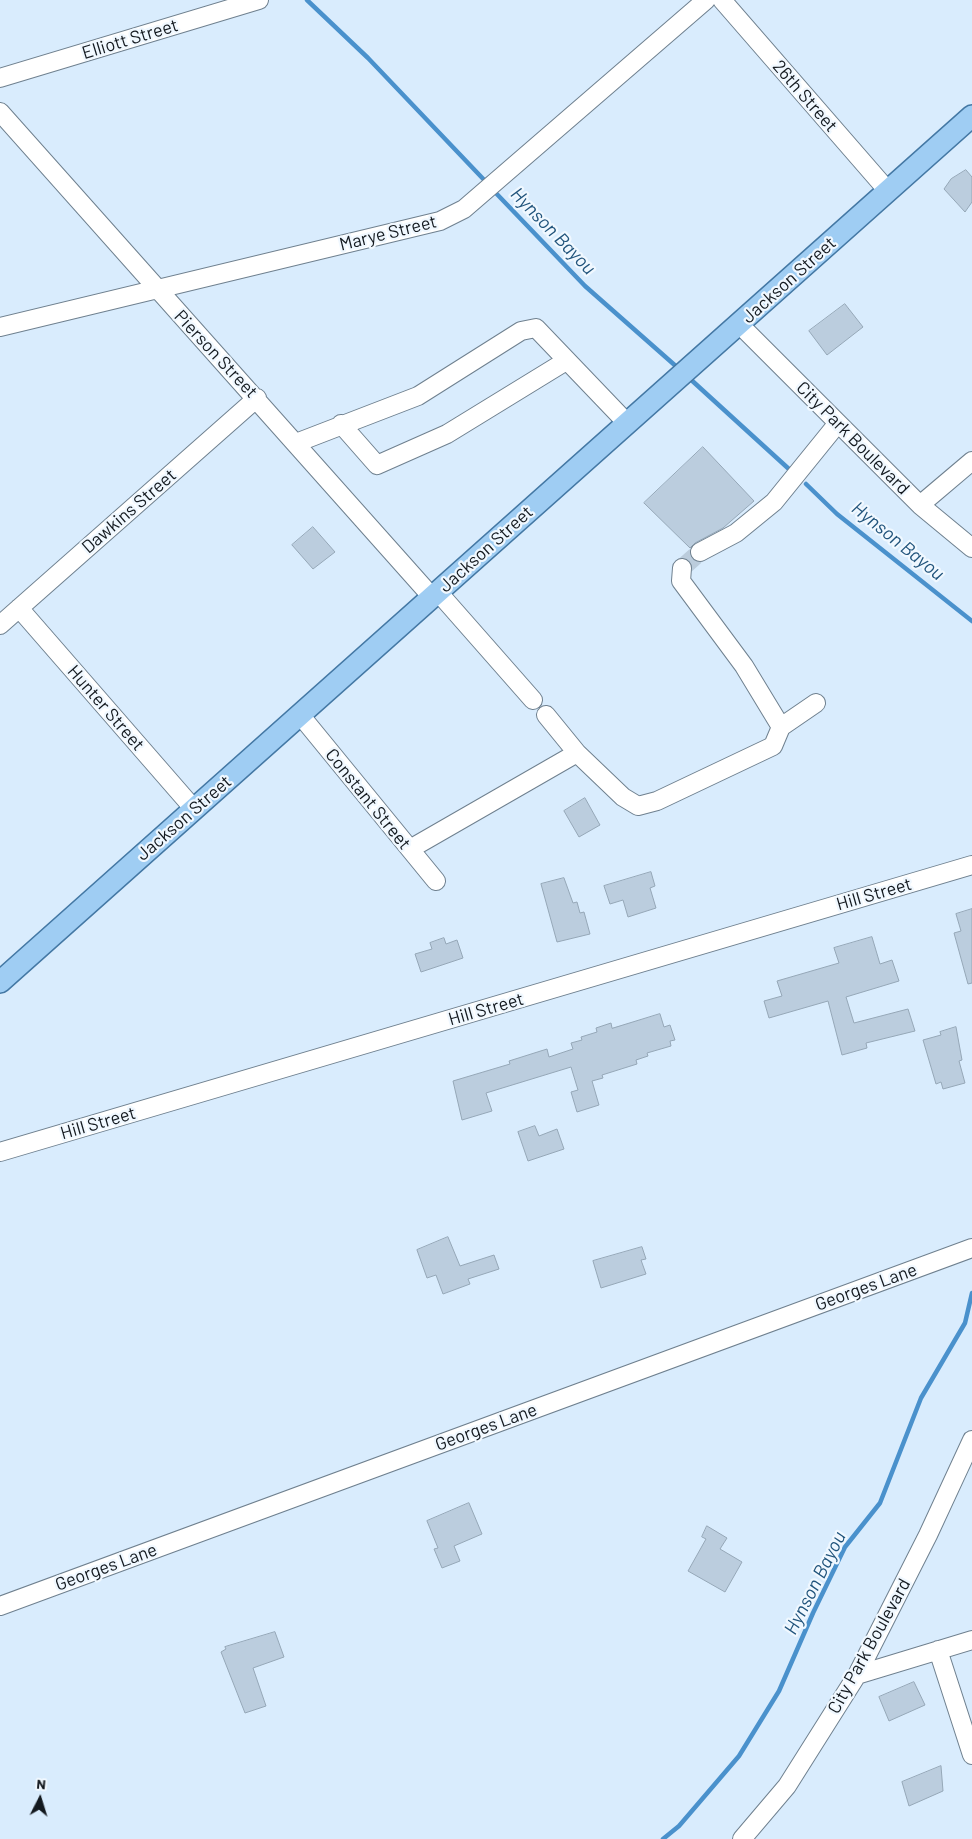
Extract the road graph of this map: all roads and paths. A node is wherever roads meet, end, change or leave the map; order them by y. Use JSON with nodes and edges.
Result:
{"nodes":[{"id":1,"x":259,"y":0,"type":"edge"},
{"id":2,"x":706,"y":0,"type":"edge"},
{"id":3,"x":722,"y":0,"type":"edge"},
{"id":4,"x":0,"y":78,"type":"edge"},
{"id":5,"x":0,"y":112,"type":"edge"},
{"id":6,"x":972,"y":116,"type":"edge"},
{"id":7,"x":888,"y":191,"type":"junction"},
{"id":8,"x":156,"y":289,"type":"junction"},
{"id":9,"x":739,"y":324,"type":"junction"},
{"id":10,"x":0,"y":327,"type":"edge"},
{"id":11,"x":566,"y":361,"type":"junction"},
{"id":12,"x":257,"y":398,"type":"junction"},
{"id":13,"x":626,"y":422,"type":"junction"},
{"id":14,"x":838,"y":422,"type":"junction"},
{"id":15,"x":341,"y":424,"type":"junction"},
{"id":16,"x":296,"y":443,"type":"junction"},
{"id":17,"x":972,"y":461,"type":"edge"},
{"id":18,"x":920,"y":505,"type":"junction"},
{"id":19,"x":972,"y":548,"type":"edge"},
{"id":20,"x":700,"y":552,"type":"tunnel mouth"},
{"id":21,"x":682,"y":568,"type":"dead end"},
{"id":22,"x":435,"y":595,"type":"junction"},
{"id":23,"x":19,"y":608,"type":"junction"},
{"id":24,"x":0,"y":625,"type":"edge"},
{"id":25,"x":533,"y":700,"type":"dead end"},
{"id":26,"x":816,"y":703,"type":"dead end"},
{"id":27,"x":546,"y":715,"type":"dead end"},
{"id":28,"x":300,"y":716,"type":"junction"},
{"id":29,"x":781,"y":727,"type":"junction"},
{"id":30,"x":578,"y":753,"type":"junction"},
{"id":31,"x":194,"y":809,"type":"junction"},
{"id":32,"x":410,"y":849,"type":"junction"},
{"id":33,"x":972,"y":865,"type":"edge"},
{"id":34,"x":436,"y":881,"type":"dead end"},
{"id":35,"x":0,"y":982,"type":"edge"},
{"id":36,"x":0,"y":1152,"type":"edge"},
{"id":37,"x":972,"y":1248,"type":"edge"},
{"id":38,"x":972,"y":1440,"type":"edge"},
{"id":39,"x":0,"y":1606,"type":"edge"},
{"id":40,"x":972,"y":1640,"type":"edge"},
{"id":41,"x":938,"y":1650,"type":"junction"},
{"id":42,"x":856,"y":1675,"type":"junction"},
{"id":43,"x":972,"y":1755,"type":"edge"},
{"id":44,"x":742,"y":1839,"type":"edge"}],
"edges":[{"from":1,"to":4,"type":"street","name":"Elliott Street"},
{"from":2,"to":8,"type":"street","name":"Marye Street"},
{"from":3,"to":7,"type":"street","name":"26th Street"},
{"from":5,"to":8,"type":"street","name":"Pierson Street"},
{"from":6,"to":7,"type":"main road","name":"Jackson Street"},
{"from":7,"to":9,"type":"main road","name":"Jackson Street"},
{"from":8,"to":10,"type":"street","name":"Marye Street"},
{"from":8,"to":12,"type":"street","name":"Pierson Street"},
{"from":9,"to":13,"type":"main road","name":"Jackson Street"},
{"from":9,"to":14,"type":"street","name":"City Park Boulevard"},
{"from":11,"to":13,"type":"street"},
{"from":11,"to":15,"type":"street"},
{"from":11,"to":15,"type":"street"},
{"from":12,"to":16,"type":"street","name":"Pierson Street"},
{"from":12,"to":23,"type":"street","name":"Dawkins Street"},
{"from":13,"to":22,"type":"main road","name":"Jackson Street"},
{"from":14,"to":18,"type":"street","name":"City Park Boulevard"},
{"from":14,"to":20,"type":"street"},
{"from":15,"to":16,"type":"street"},
{"from":16,"to":22,"type":"street","name":"Pierson Street"},
{"from":17,"to":18,"type":"street"},
{"from":18,"to":19,"type":"street","name":"City Park Boulevard"},
{"from":21,"to":29,"type":"street"},
{"from":22,"to":25,"type":"street","name":"Pierson Street"},
{"from":22,"to":28,"type":"main road","name":"Jackson Street"},
{"from":23,"to":24,"type":"street","name":"Dawkins Street"},
{"from":23,"to":31,"type":"street","name":"Hunter Street"},
{"from":26,"to":29,"type":"street"},
{"from":27,"to":30,"type":"street"},
{"from":28,"to":31,"type":"main road","name":"Jackson Street"},
{"from":28,"to":32,"type":"street","name":"Constant Street"},
{"from":29,"to":30,"type":"street"},
{"from":30,"to":32,"type":"street"},
{"from":31,"to":35,"type":"main road","name":"Jackson Street"},
{"from":32,"to":34,"type":"street","name":"Constant Street"},
{"from":33,"to":36,"type":"street","name":"Hill Street"},
{"from":37,"to":39,"type":"street","name":"Georges Lane"},
{"from":38,"to":42,"type":"street","name":"City Park Boulevard"},
{"from":40,"to":41,"type":"street"},
{"from":41,"to":42,"type":"street"},
{"from":41,"to":43,"type":"street"},
{"from":42,"to":44,"type":"street","name":"City Park Boulevard"}]}
